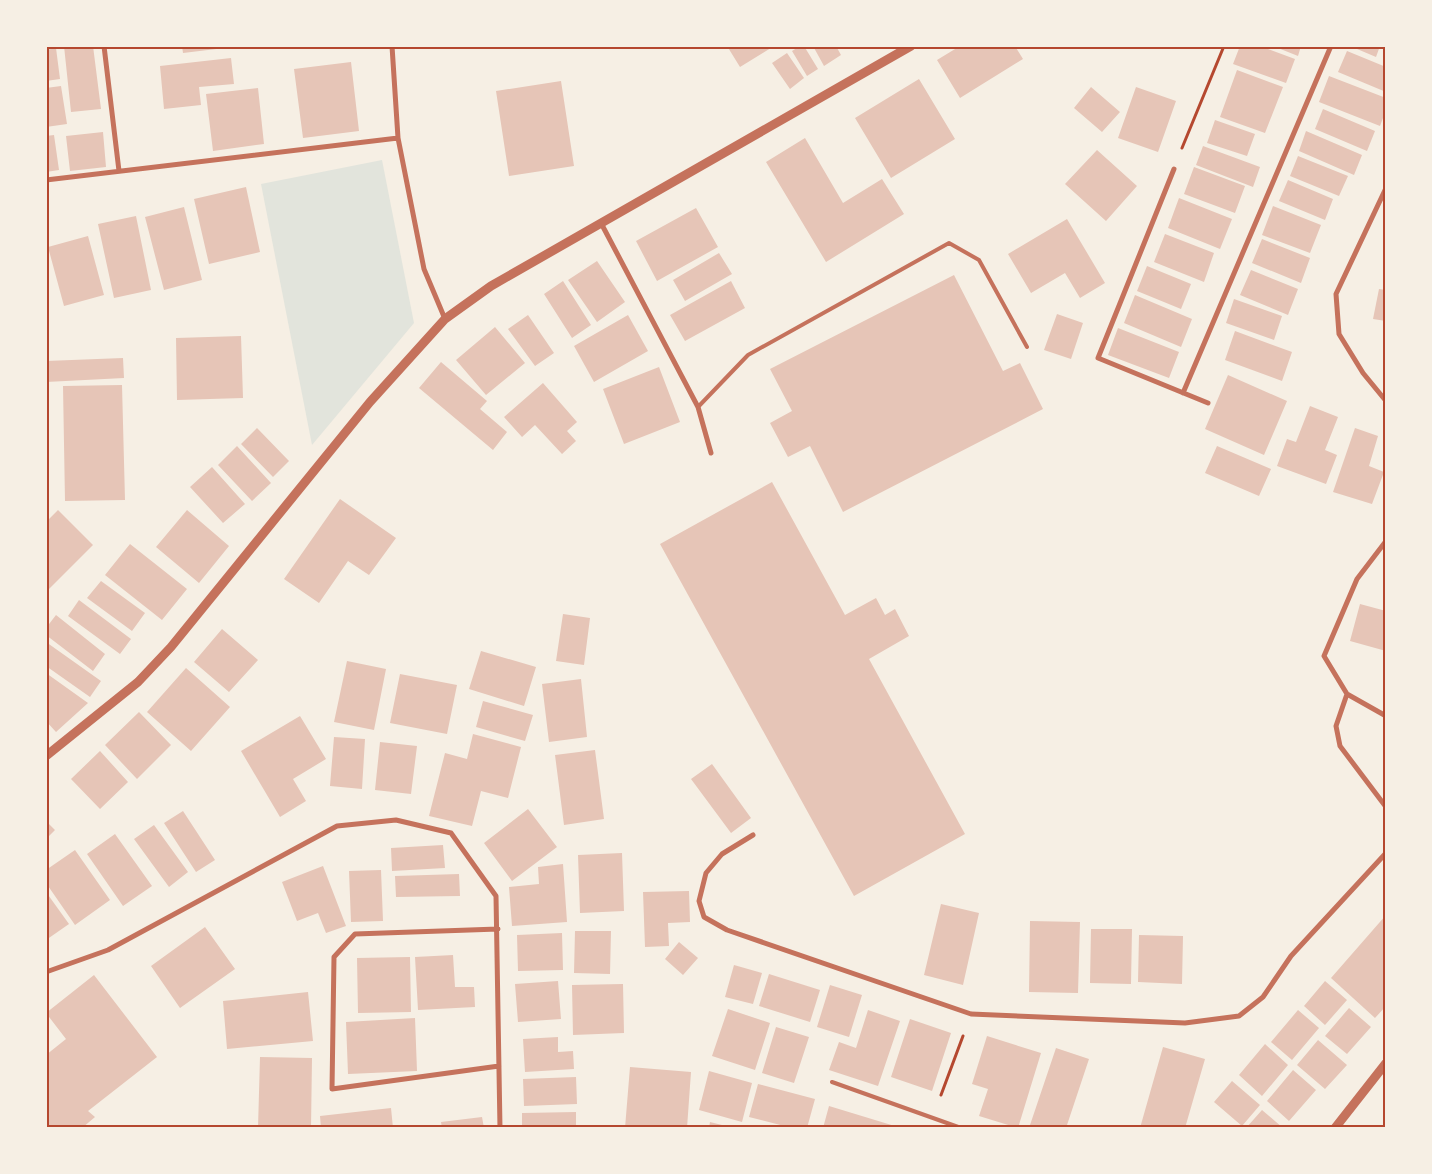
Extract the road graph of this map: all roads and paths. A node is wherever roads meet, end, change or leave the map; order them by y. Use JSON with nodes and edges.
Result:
{"nodes":[{"id":1,"x":104,"y":46,"type":"edge"},
{"id":2,"x":392,"y":46,"type":"edge"},
{"id":3,"x":911,"y":46,"type":"edge"},
{"id":4,"x":1224,"y":46,"type":"edge"},
{"id":5,"x":1330,"y":46,"type":"edge"},
{"id":6,"x":398,"y":138,"type":"junction"},
{"id":7,"x":1174,"y":170,"type":"joint"},
{"id":8,"x":119,"y":171,"type":"junction"},
{"id":9,"x":46,"y":180,"type":"edge"},
{"id":10,"x":1386,"y":188,"type":"edge"},
{"id":11,"x":600,"y":222,"type":"junction"},
{"id":12,"x":445,"y":319,"type":"junction"},
{"id":13,"x":1027,"y":347,"type":"dead end"},
{"id":14,"x":1183,"y":393,"type":"junction"},
{"id":15,"x":1386,"y":401,"type":"edge"},
{"id":16,"x":1208,"y":403,"type":"dead end"},
{"id":17,"x":698,"y":407,"type":"junction"},
{"id":18,"x":711,"y":453,"type":"dead end"},
{"id":19,"x":1386,"y":541,"type":"edge"},
{"id":20,"x":1347,"y":694,"type":"junction"},
{"id":21,"x":1386,"y":716,"type":"edge"},
{"id":22,"x":46,"y":756,"type":"edge"},
{"id":23,"x":1386,"y":807,"type":"edge"},
{"id":24,"x":753,"y":835,"type":"dead end"},
{"id":25,"x":1386,"y":853,"type":"edge"},
{"id":26,"x":498,"y":929,"type":"junction"},
{"id":27,"x":46,"y":972,"type":"edge"},
{"id":28,"x":971,"y":1014,"type":"junction"},
{"id":29,"x":1386,"y":1063,"type":"edge"},
{"id":30,"x":499,"y":1066,"type":"junction"},
{"id":31,"x":832,"y":1082,"type":"dead end"},
{"id":32,"x":932,"y":1117,"type":"junction"},
{"id":33,"x":500,"y":1128,"type":"edge"},
{"id":34,"x":962,"y":1128,"type":"edge"},
{"id":35,"x":1335,"y":1128,"type":"edge"}],
"edges":[{"from":1,"to":8,"type":"street"},
{"from":2,"to":6,"type":"street"},
{"from":3,"to":11,"type":"street"},
{"from":4,"to":7,"type":"path"},
{"from":5,"to":14,"type":"street"},
{"from":6,"to":8,"type":"street"},
{"from":6,"to":12,"type":"street"},
{"from":7,"to":14,"type":"street"},
{"from":8,"to":9,"type":"street"},
{"from":10,"to":15,"type":"street"},
{"from":11,"to":12,"type":"street"},
{"from":11,"to":17,"type":"street"},
{"from":12,"to":22,"type":"street"},
{"from":13,"to":17,"type":"lane"},
{"from":14,"to":16,"type":"street"},
{"from":17,"to":18,"type":"street"},
{"from":19,"to":20,"type":"street"},
{"from":20,"to":21,"type":"street"},
{"from":20,"to":23,"type":"street"},
{"from":24,"to":28,"type":"street"},
{"from":25,"to":28,"type":"street"},
{"from":26,"to":27,"type":"street"},
{"from":26,"to":30,"type":"street"},
{"from":26,"to":30,"type":"street"},
{"from":28,"to":32,"type":"path"},
{"from":29,"to":35,"type":"street"},
{"from":30,"to":33,"type":"street"},
{"from":31,"to":32,"type":"lane"},
{"from":32,"to":34,"type":"lane"}]}
